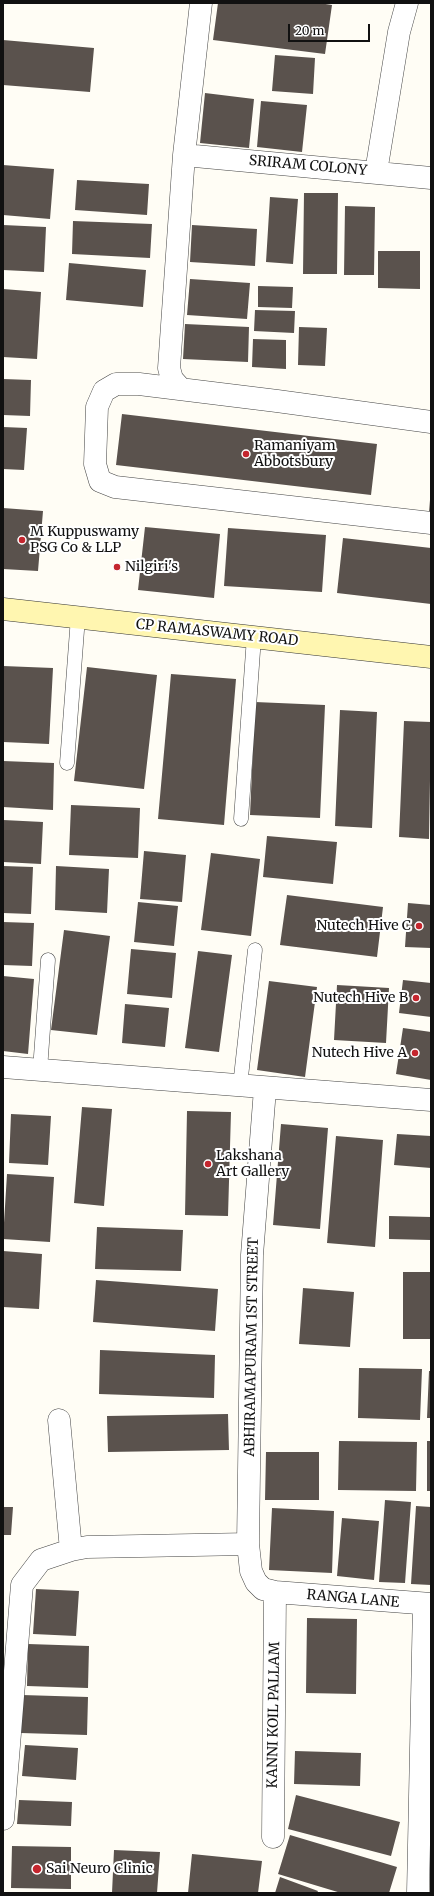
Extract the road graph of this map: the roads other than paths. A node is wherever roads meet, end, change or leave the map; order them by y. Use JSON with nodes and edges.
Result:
{"nodes":[{"id":1,"x":200,"y":3,"type":"edge"},
{"id":2,"x":407,"y":3,"type":"edge"},
{"id":3,"x":184,"y":155,"type":"junction"},
{"id":4,"x":376,"y":172,"type":"junction"},
{"id":5,"x":431,"y":178,"type":"edge"},
{"id":6,"x":181,"y":389,"type":"junction"},
{"id":7,"x":431,"y":422,"type":"edge"},
{"id":8,"x":431,"y":523,"type":"edge"},
{"id":9,"x":3,"y":609,"type":"edge"},
{"id":10,"x":78,"y":617,"type":"junction"},
{"id":11,"x":254,"y":637,"type":"junction"},
{"id":12,"x":431,"y":657,"type":"edge"},
{"id":13,"x":67,"y":763,"type":"dead end"},
{"id":14,"x":241,"y":819,"type":"dead end"},
{"id":15,"x":255,"y":950,"type":"dead end"},
{"id":16,"x":48,"y":960,"type":"dead end"},
{"id":17,"x":3,"y":1067,"type":"edge"},
{"id":18,"x":40,"y":1070,"type":"junction"},
{"id":19,"x":240,"y":1086,"type":"junction"},
{"id":20,"x":265,"y":1089,"type":"junction"},
{"id":21,"x":431,"y":1100,"type":"edge"},
{"id":22,"x":59,"y":1420,"type":"dead end"},
{"id":23,"x":248,"y":1544,"type":"junction"},
{"id":24,"x":71,"y":1550,"type":"junction"},
{"id":25,"x":12,"y":1585,"type":"edge"},
{"id":26,"x":276,"y":1592,"type":"junction"},
{"id":27,"x":428,"y":1604,"type":"edge"},
{"id":28,"x":3,"y":1819,"type":"edge"},
{"id":29,"x":273,"y":1837,"type":"dead end"},
{"id":30,"x":418,"y":1893,"type":"edge"}],
"edges":[{"from":1,"to":3,"type":"street"},
{"from":2,"to":4,"type":"street"},
{"from":3,"to":4,"type":"street","name":"SRIRAM COLONY"},
{"from":3,"to":6,"type":"street"},
{"from":4,"to":5,"type":"street","name":"SRIRAM COLONY"},
{"from":6,"to":7,"type":"street"},
{"from":6,"to":8,"type":"street"},
{"from":9,"to":10,"type":"main road","name":"CP RAMASWAMY ROAD"},
{"from":10,"to":11,"type":"main road","name":"CP RAMASWAMY ROAD"},
{"from":10,"to":13,"type":"lane"},
{"from":11,"to":12,"type":"main road","name":"CP RAMASWAMY ROAD"},
{"from":11,"to":14,"type":"lane"},
{"from":15,"to":19,"type":"lane"},
{"from":16,"to":18,"type":"lane"},
{"from":17,"to":18,"type":"street"},
{"from":18,"to":19,"type":"street"},
{"from":19,"to":20,"type":"street"},
{"from":20,"to":21,"type":"street"},
{"from":20,"to":23,"type":"street","name":"ABHIRAMAPURAM 1ST STREET"},
{"from":22,"to":24,"type":"street"},
{"from":23,"to":24,"type":"street"},
{"from":23,"to":26,"type":"street","name":"ABHIRAMAPURAM 1ST STREET"},
{"from":24,"to":25,"type":"street"},
{"from":25,"to":28,"type":"street"},
{"from":26,"to":27,"type":"street","name":"RANGA LANE"},
{"from":26,"to":29,"type":"street","name":"KANNI KOIL PALLAM"},
{"from":27,"to":30,"type":"street"}]}
